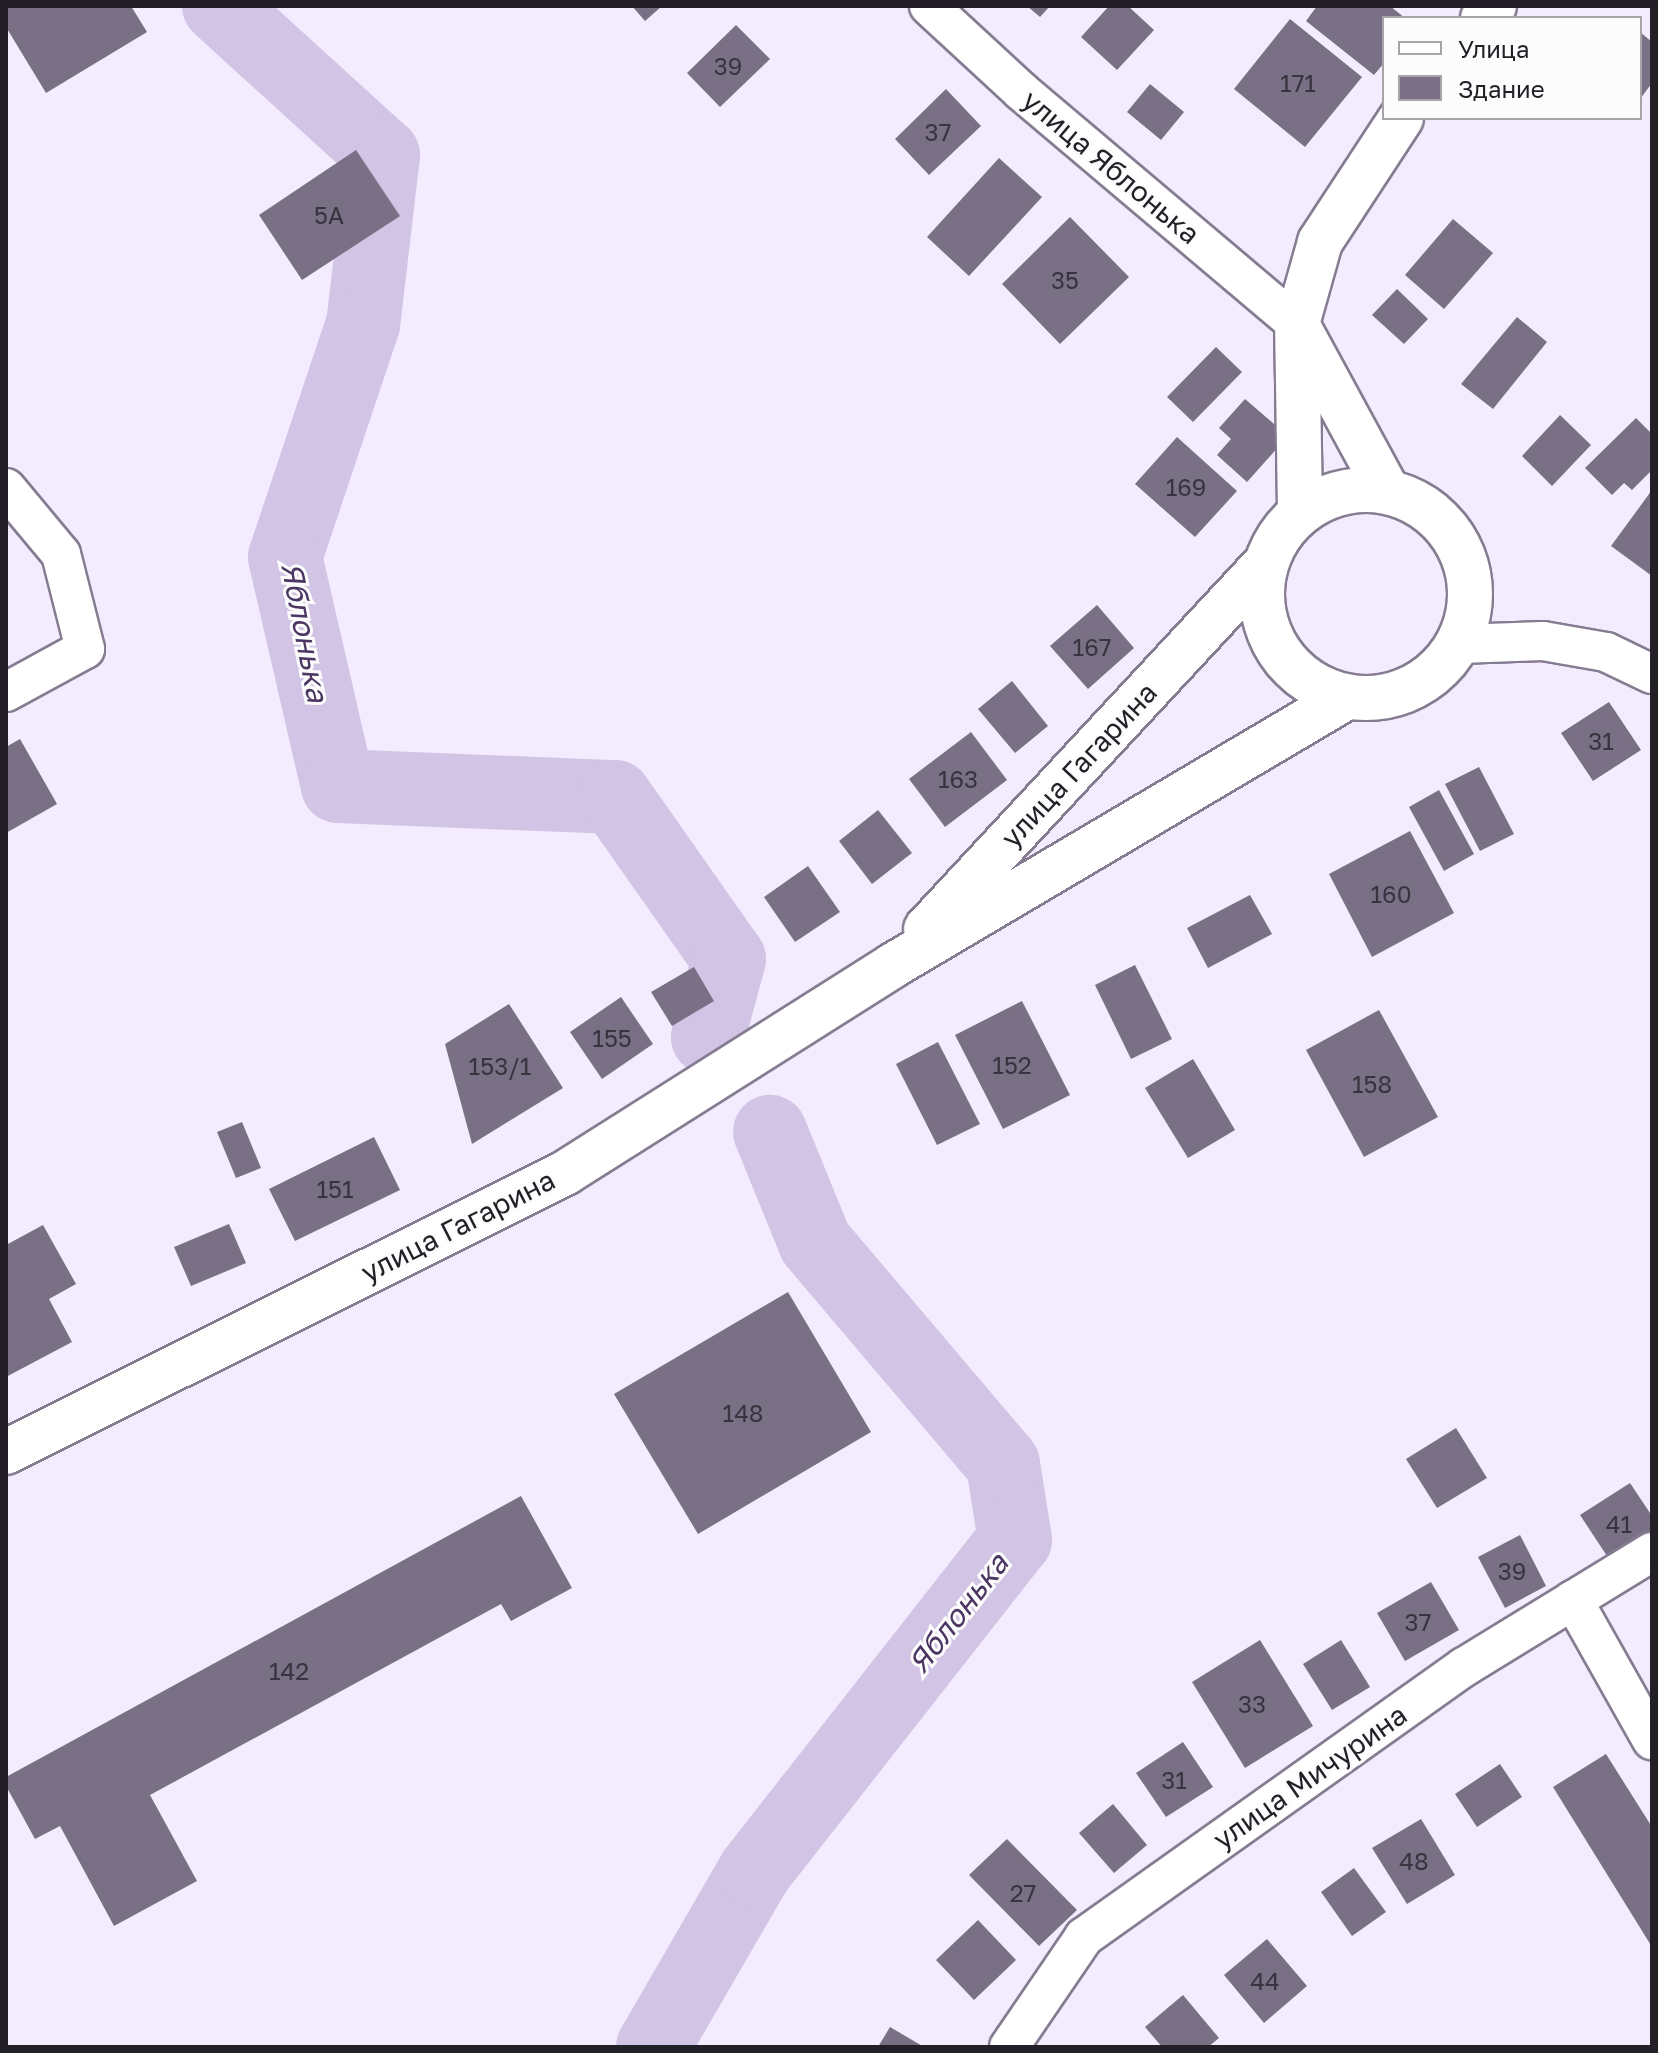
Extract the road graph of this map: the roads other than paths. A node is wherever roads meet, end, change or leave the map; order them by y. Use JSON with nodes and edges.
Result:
{"nodes":[{"id":1,"x":929,"y":6,"type":"edge"},
{"id":2,"x":1400,"y":120,"type":"edge"},
{"id":3,"x":1297,"y":324,"type":"junction"},
{"id":4,"x":6,"y":488,"type":"edge"},
{"id":5,"x":1387,"y":490,"type":"junction"},
{"id":6,"x":1300,"y":511,"type":"junction"},
{"id":7,"x":1265,"y":564,"type":"junction"},
{"id":8,"x":1460,"y":644,"type":"junction"},
{"id":9,"x":1652,"y":674,"type":"edge"},
{"id":10,"x":6,"y":692,"type":"edge"},
{"id":11,"x":1347,"y":697,"type":"junction"},
{"id":12,"x":892,"y":966,"type":"junction"},
{"id":13,"x":6,"y":1452,"type":"edge"},
{"id":14,"x":1652,"y":1552,"type":"edge"},
{"id":15,"x":1573,"y":1600,"type":"junction"},
{"id":16,"x":1652,"y":1740,"type":"edge"},
{"id":17,"x":1009,"y":2047,"type":"edge"}],
"edges":[{"from":1,"to":3,"type":"street","name":"улица Яблонька"},
{"from":2,"to":3,"type":"street"},
{"from":3,"to":5,"type":"street"},
{"from":3,"to":6,"type":"street"},
{"from":4,"to":10,"type":"street"},
{"from":5,"to":6,"type":"street","name":"улица Гагарина"},
{"from":5,"to":8,"type":"street","name":"улица Гагарина"},
{"from":6,"to":7,"type":"street","name":"улица Гагарина"},
{"from":7,"to":11,"type":"street","name":"улица Гагарина"},
{"from":7,"to":12,"type":"street","name":"улица Гагарина"},
{"from":8,"to":9,"type":"street"},
{"from":8,"to":11,"type":"street","name":"улица Гагарина"},
{"from":11,"to":12,"type":"street","name":"улица Гагарина"},
{"from":12,"to":13,"type":"street","name":"улица Гагарина"},
{"from":14,"to":15,"type":"street","name":"улица Мичурина"},
{"from":15,"to":16,"type":"street"},
{"from":15,"to":17,"type":"street","name":"улица Мичурина"}]}
